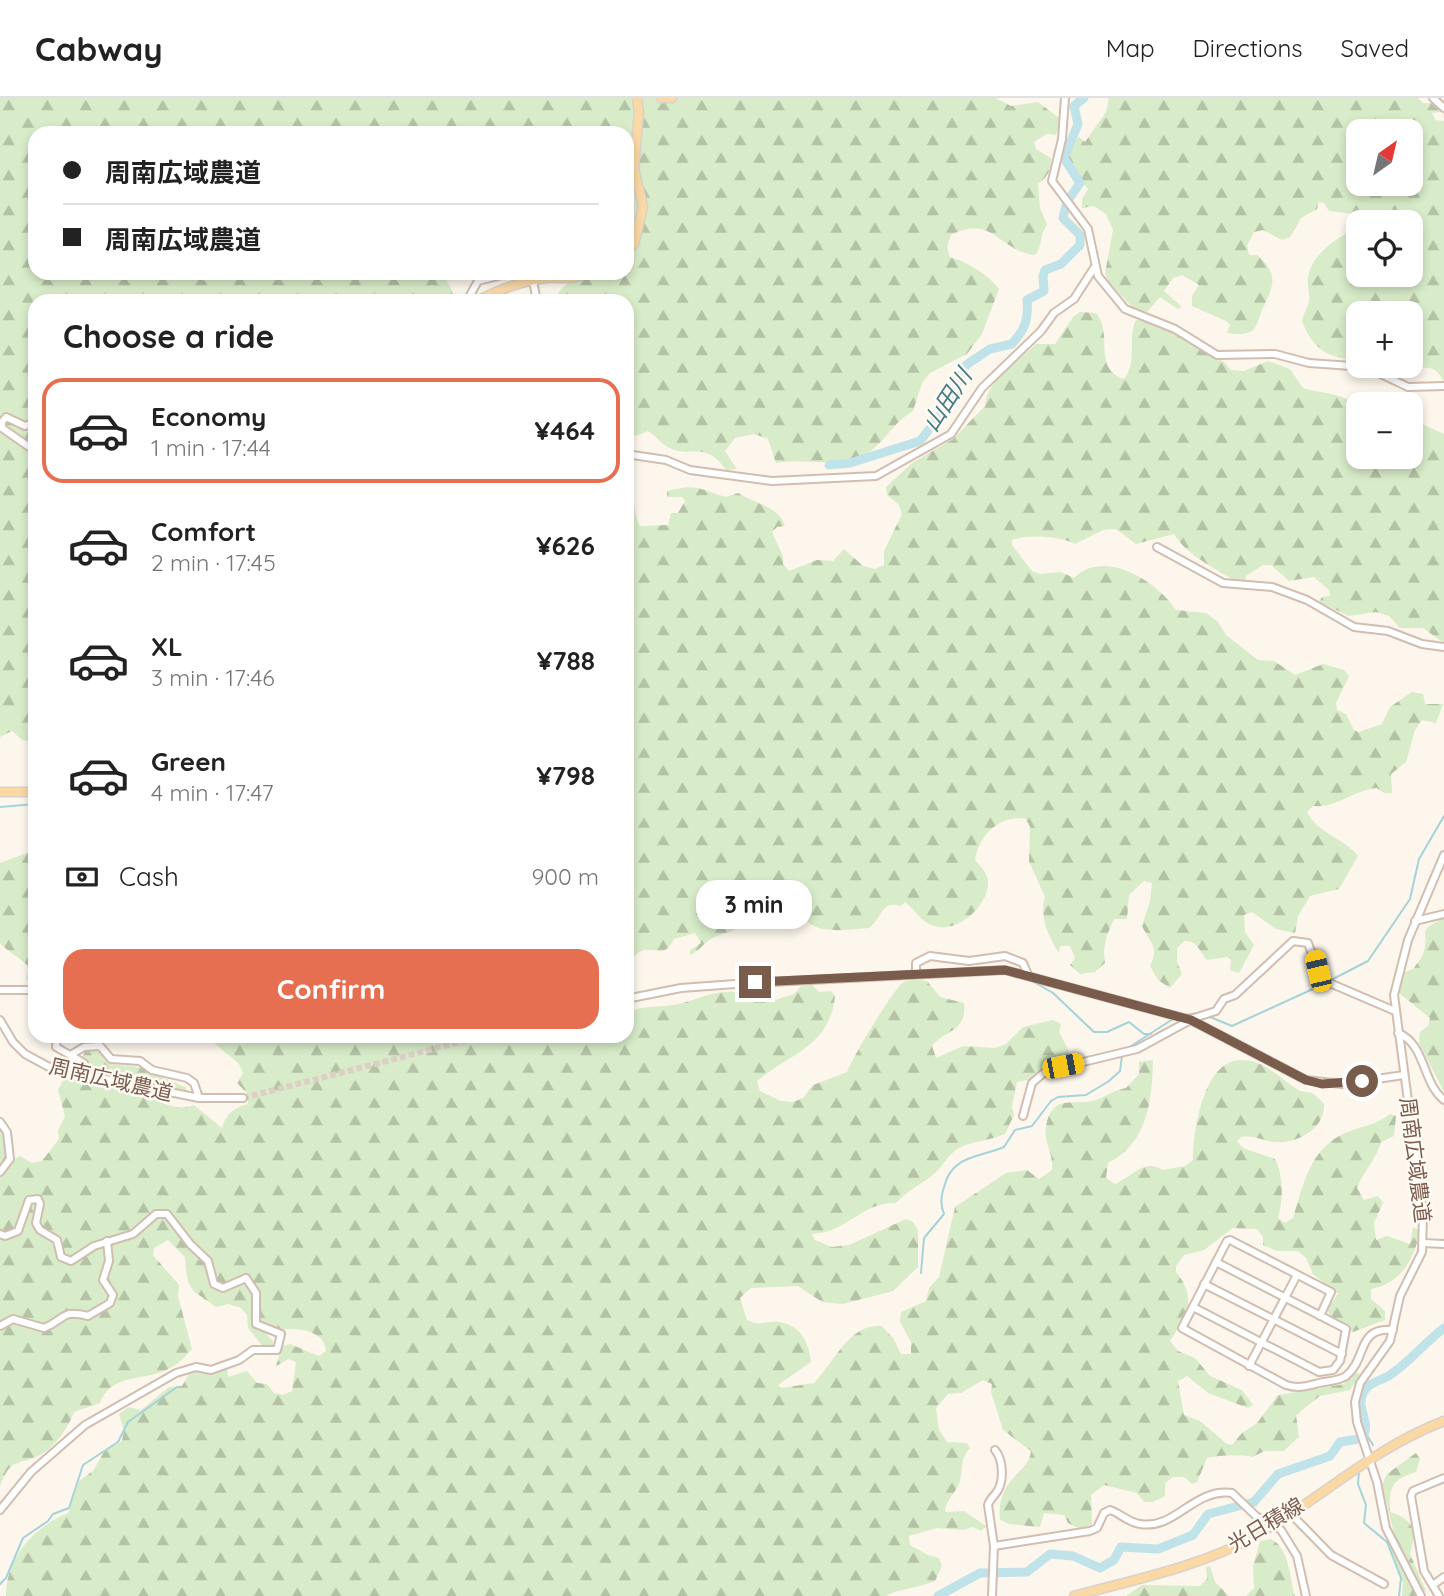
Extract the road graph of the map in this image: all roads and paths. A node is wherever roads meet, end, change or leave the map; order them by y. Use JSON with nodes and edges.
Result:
{"nodes":[{"id":1,"x":637,"y":98,"type":"edge"},
{"id":2,"x":661,"y":98,"type":"edge"},
{"id":3,"x":672,"y":98,"type":"edge"},
{"id":4,"x":1065,"y":98,"type":"edge"},
{"id":5,"x":1433,"y":98,"type":"edge"},
{"id":6,"x":1444,"y":107,"type":"edge"},
{"id":7,"x":634,"y":168,"type":"edge"},
{"id":8,"x":634,"y":168,"type":"edge"},
{"id":9,"x":634,"y":244,"type":"edge"},
{"id":10,"x":1094,"y":268,"type":"junction"},
{"id":11,"x":533,"y":281,"type":"joint"},
{"id":12,"x":489,"y":294,"type":"edge"},
{"id":13,"x":536,"y":294,"type":"edge"},
{"id":14,"x":1444,"y":386,"type":"edge"},
{"id":15,"x":28,"y":425,"type":"edge"},
{"id":16,"x":28,"y":447,"type":"edge"},
{"id":17,"x":634,"y":455,"type":"edge"},
{"id":18,"x":1157,"y":547,"type":"dead end"},
{"id":19,"x":1444,"y":647,"type":"edge"},
{"id":20,"x":0,"y":792,"type":"edge"},
{"id":21,"x":28,"y":792,"type":"edge"},
{"id":22,"x":1444,"y":855,"type":"edge"},
{"id":23,"x":1444,"y":914,"type":"edge"},
{"id":24,"x":1415,"y":921,"type":"junction"},
{"id":25,"x":916,"y":973,"type":"junction"},
{"id":26,"x":1027,"y":975,"type":"junction"},
{"id":27,"x":2,"y":988,"type":"edge"},
{"id":28,"x":28,"y":990,"type":"edge"},
{"id":29,"x":634,"y":998,"type":"edge"},
{"id":30,"x":1395,"y":1012,"type":"junction"},
{"id":31,"x":0,"y":1020,"type":"edge"},
{"id":32,"x":1191,"y":1020,"type":"junction"},
{"id":33,"x":1398,"y":1033,"type":"junction"},
{"id":34,"x":56,"y":1043,"type":"edge"},
{"id":35,"x":72,"y":1054,"type":"junction"},
{"id":36,"x":1404,"y":1075,"type":"junction"},
{"id":37,"x":88,"y":1076,"type":"junction"},
{"id":38,"x":199,"y":1098,"type":"junction"},
{"id":39,"x":243,"y":1098,"type":"tunnel mouth"},
{"id":40,"x":1444,"y":1100,"type":"edge"},
{"id":41,"x":1023,"y":1116,"type":"dead end"},
{"id":42,"x":0,"y":1122,"type":"edge"},
{"id":43,"x":0,"y":1172,"type":"edge"},
{"id":44,"x":0,"y":1234,"type":"edge"},
{"id":45,"x":107,"y":1241,"type":"junction"},
{"id":46,"x":1423,"y":1243,"type":"junction"},
{"id":47,"x":1444,"y":1244,"type":"edge"},
{"id":48,"x":1216,"y":1262,"type":"junction"},
{"id":49,"x":1297,"y":1275,"type":"junction"},
{"id":50,"x":1205,"y":1284,"type":"junction"},
{"id":51,"x":1285,"y":1297,"type":"junction"},
{"id":52,"x":1193,"y":1307,"type":"junction"},
{"id":53,"x":1320,"y":1316,"type":"junction"},
{"id":54,"x":1273,"y":1320,"type":"junction"},
{"id":55,"x":0,"y":1326,"type":"edge"},
{"id":56,"x":1393,"y":1330,"type":"junction"},
{"id":57,"x":1262,"y":1343,"type":"junction"},
{"id":58,"x":1342,"y":1354,"type":"junction"},
{"id":59,"x":1249,"y":1366,"type":"junction"},
{"id":60,"x":1444,"y":1421,"type":"edge"},
{"id":61,"x":995,"y":1450,"type":"dead end"},
{"id":62,"x":1370,"y":1457,"type":"junction"},
{"id":63,"x":1444,"y":1478,"type":"edge"},
{"id":64,"x":0,"y":1510,"type":"edge"},
{"id":65,"x":1290,"y":1513,"type":"junction"},
{"id":66,"x":1274,"y":1524,"type":"junction"},
{"id":67,"x":994,"y":1546,"type":"junction"},
{"id":68,"x":1444,"y":1577,"type":"edge"},
{"id":69,"x":1384,"y":1584,"type":"dead end"},
{"id":70,"x":1433,"y":1585,"type":"junction"},
{"id":71,"x":992,"y":1596,"type":"edge"},
{"id":72,"x":1074,"y":1596,"type":"edge"},
{"id":73,"x":1306,"y":1596,"type":"edge"},
{"id":74,"x":1421,"y":1596,"type":"edge"},
{"id":75,"x":1439,"y":1596,"type":"edge"}],
"edges":[{"from":1,"to":8,"type":"main road"},
{"from":2,"to":3,"type":"main road"},
{"from":4,"to":10,"type":"street"},
{"from":5,"to":6,"type":"street"},
{"from":7,"to":9,"type":"main road"},
{"from":10,"to":14,"type":"street"},
{"from":10,"to":17,"type":"street"},
{"from":11,"to":12,"type":"main road"},
{"from":11,"to":13,"type":"street"},
{"from":15,"to":16,"type":"street"},
{"from":18,"to":19,"type":"street"},
{"from":20,"to":21,"type":"main road"},
{"from":22,"to":24,"type":"street"},
{"from":23,"to":24,"type":"street"},
{"from":24,"to":30,"type":"street"},
{"from":25,"to":26,"type":"street","name":"周南広域農道"},
{"from":25,"to":26,"type":"street"},
{"from":25,"to":29,"type":"street","name":"周南広域農道"},
{"from":26,"to":32,"type":"street","name":"周南広域農道"},
{"from":27,"to":28,"type":"street"},
{"from":30,"to":32,"type":"street"},
{"from":30,"to":33,"type":"street"},
{"from":31,"to":37,"type":"street","name":"周南広域農道"},
{"from":32,"to":36,"type":"street","name":"周南広域農道"},
{"from":32,"to":41,"type":"street"},
{"from":33,"to":36,"type":"street"},
{"from":33,"to":40,"type":"street"},
{"from":34,"to":35,"type":"street"},
{"from":35,"to":37,"type":"street"},
{"from":35,"to":38,"type":"street"},
{"from":36,"to":46,"type":"street","name":"周南広域農道"},
{"from":37,"to":38,"type":"street","name":"周南広域農道"},
{"from":38,"to":39,"type":"street","name":"周南広域農道"},
{"from":42,"to":43,"type":"street"},
{"from":44,"to":45,"type":"street"},
{"from":45,"to":55,"type":"street"},
{"from":45,"to":64,"type":"street"},
{"from":46,"to":47,"type":"street"},
{"from":46,"to":56,"type":"street","name":"周南広域農道"},
{"from":48,"to":49,"type":"street"},
{"from":48,"to":50,"type":"street"},
{"from":48,"to":51,"type":"street"},
{"from":49,"to":51,"type":"street"},
{"from":49,"to":53,"type":"street"},
{"from":50,"to":52,"type":"street"},
{"from":50,"to":54,"type":"street"},
{"from":51,"to":53,"type":"street"},
{"from":51,"to":54,"type":"street"},
{"from":52,"to":57,"type":"street"},
{"from":52,"to":59,"type":"street"},
{"from":53,"to":58,"type":"street"},
{"from":54,"to":57,"type":"street"},
{"from":54,"to":58,"type":"street"},
{"from":56,"to":59,"type":"street"},
{"from":56,"to":62,"type":"street","name":"周南広域農道"},
{"from":57,"to":58,"type":"street"},
{"from":57,"to":59,"type":"street"},
{"from":60,"to":62,"type":"main road","name":"光日積線"},
{"from":61,"to":67,"type":"street"},
{"from":62,"to":65,"type":"main road","name":"光日積線"},
{"from":62,"to":74,"type":"street","name":"周南広域農道"},
{"from":63,"to":70,"type":"street"},
{"from":65,"to":66,"type":"main road","name":"光日積線"},
{"from":65,"to":69,"type":"street"},
{"from":66,"to":67,"type":"street"},
{"from":66,"to":72,"type":"main road","name":"光日積線"},
{"from":66,"to":73,"type":"street"},
{"from":67,"to":71,"type":"street"},
{"from":68,"to":70,"type":"street"},
{"from":70,"to":75,"type":"street"}]}
